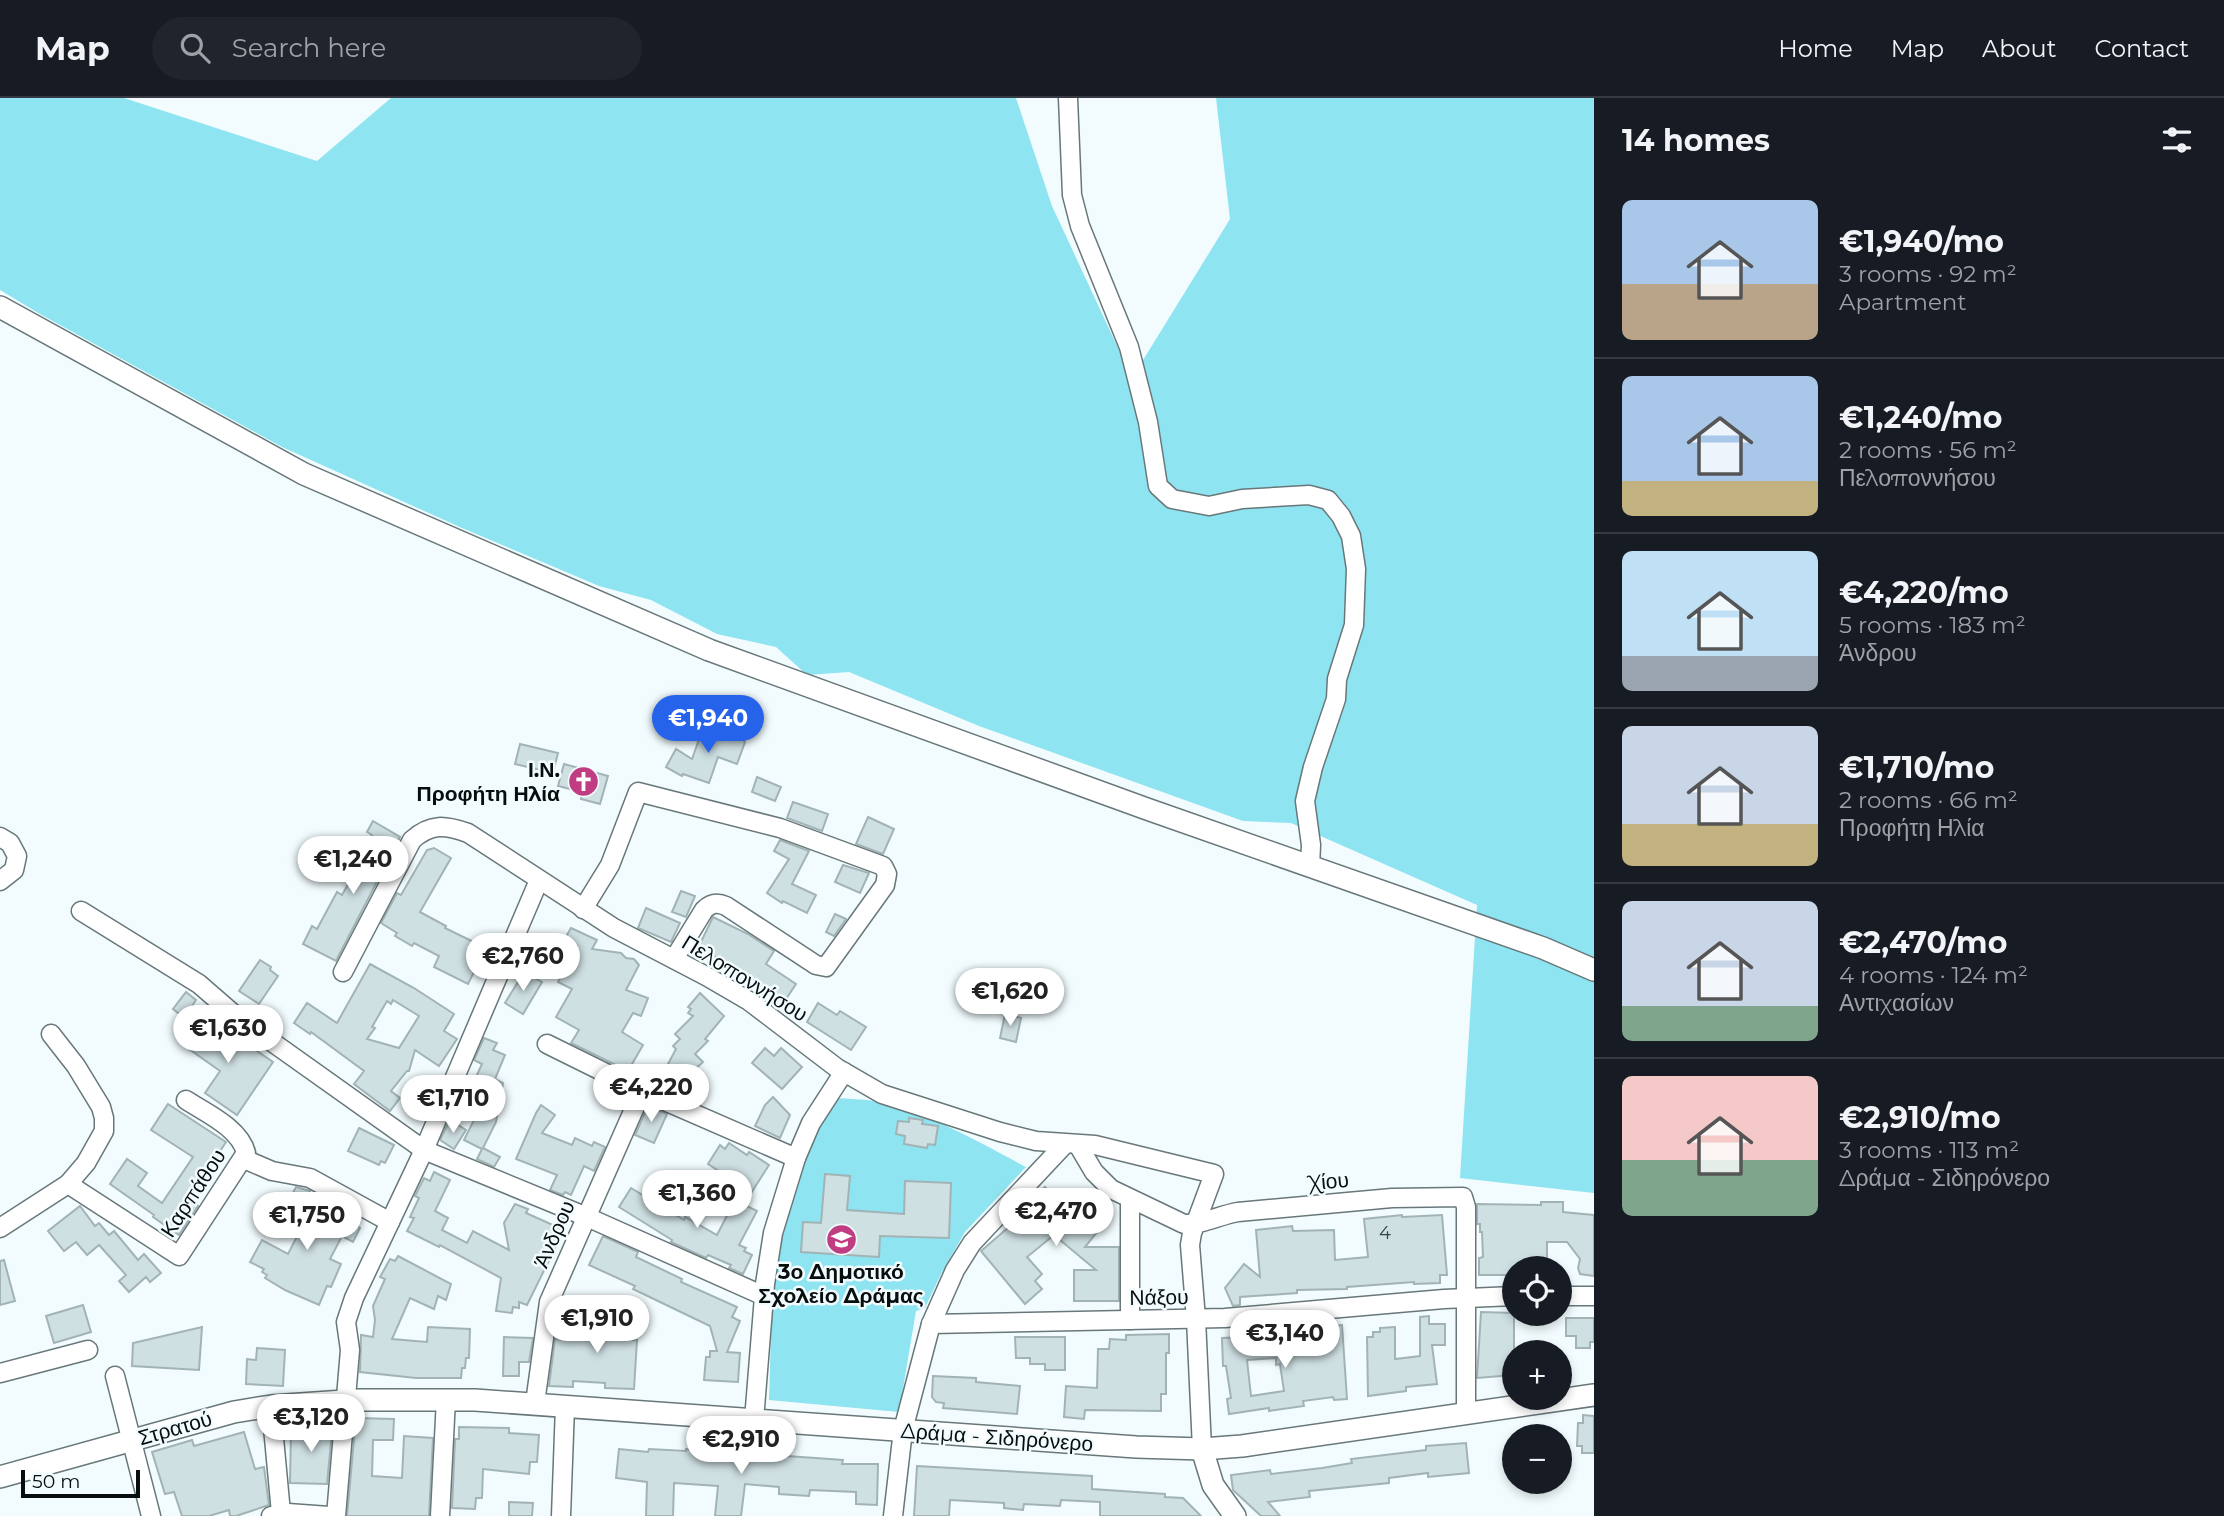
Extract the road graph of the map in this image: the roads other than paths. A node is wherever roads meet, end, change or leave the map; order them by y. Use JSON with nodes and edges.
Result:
{"nodes":[{"id":1,"x":1068,"y":98,"type":"edge"},
{"id":2,"x":0,"y":307,"type":"edge"},
{"id":3,"x":0,"y":837,"type":"edge"},
{"id":4,"x":1310,"y":866,"type":"junction"},
{"id":5,"x":539,"y":880,"type":"junction"},
{"id":6,"x":0,"y":881,"type":"edge"},
{"id":7,"x":583,"y":909,"type":"junction"},
{"id":8,"x":81,"y":911,"type":"dead end"},
{"id":9,"x":674,"y":959,"type":"junction"},
{"id":10,"x":1594,"y":970,"type":"edge"},
{"id":11,"x":343,"y":972,"type":"dead end"},
{"id":12,"x":51,"y":1034,"type":"dead end"},
{"id":13,"x":547,"y":1044,"type":"dead end"},
{"id":14,"x":844,"y":1072,"type":"junction"},
{"id":15,"x":642,"y":1091,"type":"junction"},
{"id":16,"x":186,"y":1100,"type":"dead end"},
{"id":17,"x":1071,"y":1145,"type":"junction"},
{"id":18,"x":424,"y":1150,"type":"junction"},
{"id":19,"x":796,"y":1158,"type":"junction"},
{"id":20,"x":244,"y":1159,"type":"junction"},
{"id":21,"x":68,"y":1184,"type":"junction"},
{"id":22,"x":1130,"y":1199,"type":"junction"},
{"id":23,"x":587,"y":1217,"type":"junction"},
{"id":24,"x":4,"y":1220,"type":"edge"},
{"id":25,"x":390,"y":1222,"type":"junction"},
{"id":26,"x":1196,"y":1224,"type":"junction"},
{"id":27,"x":764,"y":1296,"type":"junction"},
{"id":28,"x":1502,"y":1296,"type":"edge"},
{"id":29,"x":1572,"y":1296,"type":"edge"},
{"id":30,"x":1594,"y":1296,"type":"edge"},
{"id":31,"x":1466,"y":1297,"type":"junction"},
{"id":32,"x":1196,"y":1319,"type":"junction"},
{"id":33,"x":1130,"y":1320,"type":"junction"},
{"id":34,"x":931,"y":1324,"type":"junction"},
{"id":35,"x":88,"y":1350,"type":"dead end"},
{"id":36,"x":0,"y":1373,"type":"edge"},
{"id":37,"x":115,"y":1376,"type":"dead end"},
{"id":38,"x":1594,"y":1395,"type":"edge"},
{"id":39,"x":397,"y":1399,"type":"joint"},
{"id":40,"x":446,"y":1399,"type":"junction"},
{"id":41,"x":345,"y":1401,"type":"junction"},
{"id":42,"x":536,"y":1403,"type":"junction"},
{"id":43,"x":271,"y":1406,"type":"junction"},
{"id":44,"x":565,"y":1406,"type":"junction"},
{"id":45,"x":1466,"y":1414,"type":"junction"},
{"id":46,"x":754,"y":1420,"type":"junction"},
{"id":47,"x":903,"y":1430,"type":"junction"},
{"id":48,"x":131,"y":1440,"type":"junction"},
{"id":49,"x":1202,"y":1449,"type":"junction"},
{"id":50,"x":0,"y":1477,"type":"edge"},
{"id":51,"x":276,"y":1515,"type":"edge"},
{"id":52,"x":151,"y":1516,"type":"edge"},
{"id":53,"x":328,"y":1516,"type":"edge"},
{"id":54,"x":336,"y":1516,"type":"edge"},
{"id":55,"x":440,"y":1516,"type":"edge"},
{"id":56,"x":561,"y":1516,"type":"edge"},
{"id":57,"x":893,"y":1516,"type":"edge"},
{"id":58,"x":1235,"y":1516,"type":"edge"}],
"edges":[{"from":1,"to":4,"type":"street"},
{"from":2,"to":4,"type":"street"},
{"from":3,"to":6,"type":"street"},
{"from":4,"to":10,"type":"street"},
{"from":5,"to":7,"type":"street","name":"Πελοποννήσου"},
{"from":5,"to":11,"type":"street","name":"Πελοποννήσου"},
{"from":5,"to":18,"type":"street"},
{"from":7,"to":9,"type":"street","name":"Πελοποννήσου"},
{"from":7,"to":9,"type":"street"},
{"from":8,"to":18,"type":"street"},
{"from":9,"to":14,"type":"street","name":"Πελοποννήσου"},
{"from":12,"to":21,"type":"street"},
{"from":13,"to":15,"type":"street"},
{"from":14,"to":17,"type":"street","name":"Πελοποννήσου"},
{"from":14,"to":19,"type":"street"},
{"from":15,"to":19,"type":"street"},
{"from":15,"to":23,"type":"street","name":"Άνδρου"},
{"from":16,"to":20,"type":"street","name":"Καρπάθου"},
{"from":17,"to":22,"type":"street"},
{"from":17,"to":26,"type":"street","name":"Πελοποννήσου"},
{"from":17,"to":34,"type":"street"},
{"from":18,"to":23,"type":"street"},
{"from":18,"to":25,"type":"street"},
{"from":19,"to":27,"type":"street"},
{"from":20,"to":21,"type":"street","name":"Καρπάθου"},
{"from":20,"to":25,"type":"street"},
{"from":21,"to":24,"type":"street"},
{"from":22,"to":26,"type":"street"},
{"from":22,"to":33,"type":"street"},
{"from":23,"to":27,"type":"street"},
{"from":23,"to":42,"type":"street","name":"Άνδρου"},
{"from":25,"to":41,"type":"street"},
{"from":26,"to":31,"type":"street","name":"Χίου"},
{"from":26,"to":32,"type":"street"},
{"from":27,"to":46,"type":"street"},
{"from":28,"to":31,"type":"street","name":"Νάξου"},
{"from":29,"to":30,"type":"street"},
{"from":31,"to":32,"type":"street","name":"Νάξου"},
{"from":31,"to":45,"type":"street"},
{"from":32,"to":33,"type":"street","name":"Νάξου"},
{"from":32,"to":49,"type":"street"},
{"from":33,"to":34,"type":"street","name":"Νάξου"},
{"from":34,"to":47,"type":"street"},
{"from":35,"to":36,"type":"street"},
{"from":37,"to":48,"type":"street"},
{"from":38,"to":45,"type":"street","name":"Δράμα - Σιδηρόνερο"},
{"from":39,"to":40,"type":"street","name":"Δράμα - Σιδηρόνερο"},
{"from":39,"to":41,"type":"street","name":"Στρατού"},
{"from":40,"to":42,"type":"street","name":"Δράμα - Σιδηρόνερο"},
{"from":40,"to":55,"type":"street"},
{"from":41,"to":43,"type":"street","name":"Στρατού"},
{"from":41,"to":54,"type":"street"},
{"from":42,"to":44,"type":"street","name":"Δράμα - Σιδηρόνερο"},
{"from":43,"to":48,"type":"street","name":"Στρατού"},
{"from":43,"to":51,"type":"street"},
{"from":44,"to":46,"type":"street","name":"Δράμα - Σιδηρόνερο"},
{"from":44,"to":56,"type":"street"},
{"from":45,"to":49,"type":"street","name":"Δράμα - Σιδηρόνερο"},
{"from":46,"to":47,"type":"street","name":"Δράμα - Σιδηρόνερο"},
{"from":47,"to":49,"type":"street","name":"Δράμα - Σιδηρόνερο"},
{"from":47,"to":57,"type":"street"},
{"from":48,"to":50,"type":"street","name":"Στρατού"},
{"from":48,"to":52,"type":"street"},
{"from":49,"to":58,"type":"street"},
{"from":51,"to":53,"type":"street"}]}
